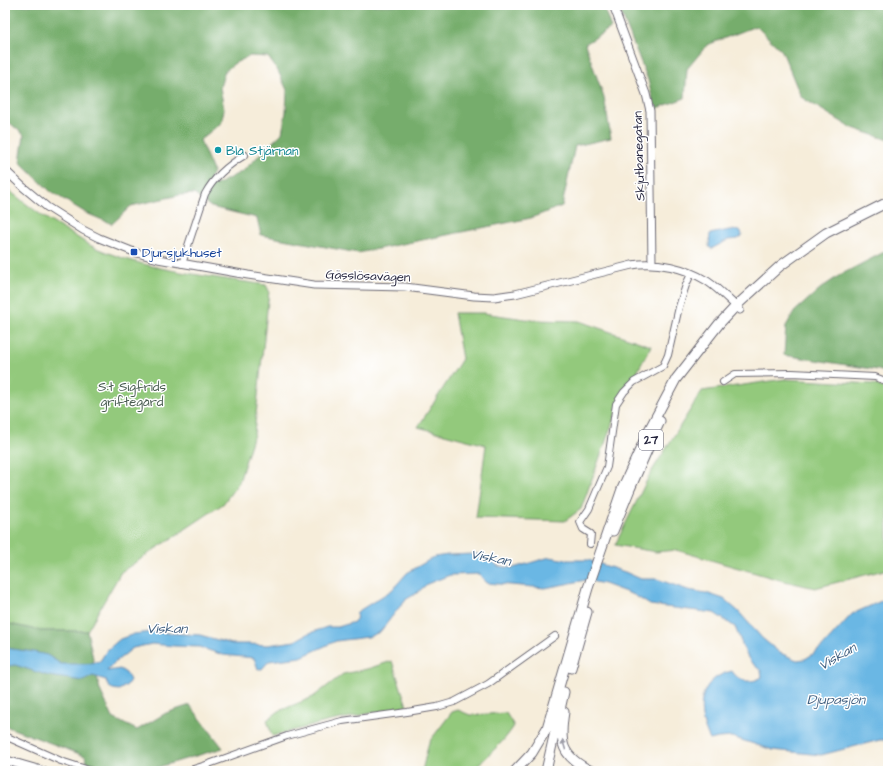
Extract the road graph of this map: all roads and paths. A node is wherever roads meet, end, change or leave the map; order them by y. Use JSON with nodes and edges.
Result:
{"nodes":[{"id":1,"x":613,"y":5,"type":"edge"},
{"id":2,"x":245,"y":155,"type":"dead end"},
{"id":3,"x":5,"y":170,"type":"edge"},
{"id":4,"x":888,"y":202,"type":"edge"},
{"id":5,"x":888,"y":208,"type":"edge"},
{"id":6,"x":182,"y":264,"type":"junction"},
{"id":7,"x":652,"y":264,"type":"junction"},
{"id":8,"x":691,"y":274,"type":"junction"},
{"id":9,"x":738,"y":308,"type":"junction"},
{"id":10,"x":723,"y":382,"type":"dead end"},
{"id":11,"x":888,"y":382,"type":"edge"},
{"id":12,"x":590,"y":544,"type":"dead end"},
{"id":13,"x":555,"y":636,"type":"dead end"},
{"id":14,"x":563,"y":683,"type":"junction"},
{"id":15,"x":5,"y":736,"type":"edge"},
{"id":16,"x":5,"y":760,"type":"edge"},
{"id":17,"x":206,"y":768,"type":"edge"},
{"id":18,"x":43,"y":771,"type":"edge"},
{"id":19,"x":92,"y":771,"type":"edge"},
{"id":20,"x":187,"y":771,"type":"edge"},
{"id":21,"x":515,"y":771,"type":"edge"},
{"id":22,"x":542,"y":771,"type":"edge"},
{"id":23,"x":546,"y":771,"type":"edge"},
{"id":24,"x":591,"y":771,"type":"edge"}],
"edges":[{"from":1,"to":7,"type":"street","name":"Skjutbanegatan"},
{"from":2,"to":6,"type":"street"},
{"from":3,"to":6,"type":"street","name":"Gässlösavägen"},
{"from":4,"to":9,"type":"main road","number":"27"},
{"from":5,"to":9,"type":"main road","number":"27"},
{"from":6,"to":7,"type":"street","name":"Gässlösavägen"},
{"from":7,"to":8,"type":"street","name":"Gässlösavägen"},
{"from":8,"to":9,"type":"street","name":"Gässlösavägen"},
{"from":8,"to":12,"type":"street"},
{"from":9,"to":14,"type":"main road","number":"27"},
{"from":10,"to":11,"type":"street"},
{"from":13,"to":17,"type":"street"},
{"from":14,"to":21,"type":"main road"},
{"from":14,"to":22,"type":"main road","number":"27"},
{"from":14,"to":23,"type":"main road","number":"27"},
{"from":24,"to":14,"type":"main road","one_way":true},
{"from":15,"to":19,"type":"street"},
{"from":16,"to":18,"type":"main road"},
{"from":17,"to":20,"type":"street"}]}
